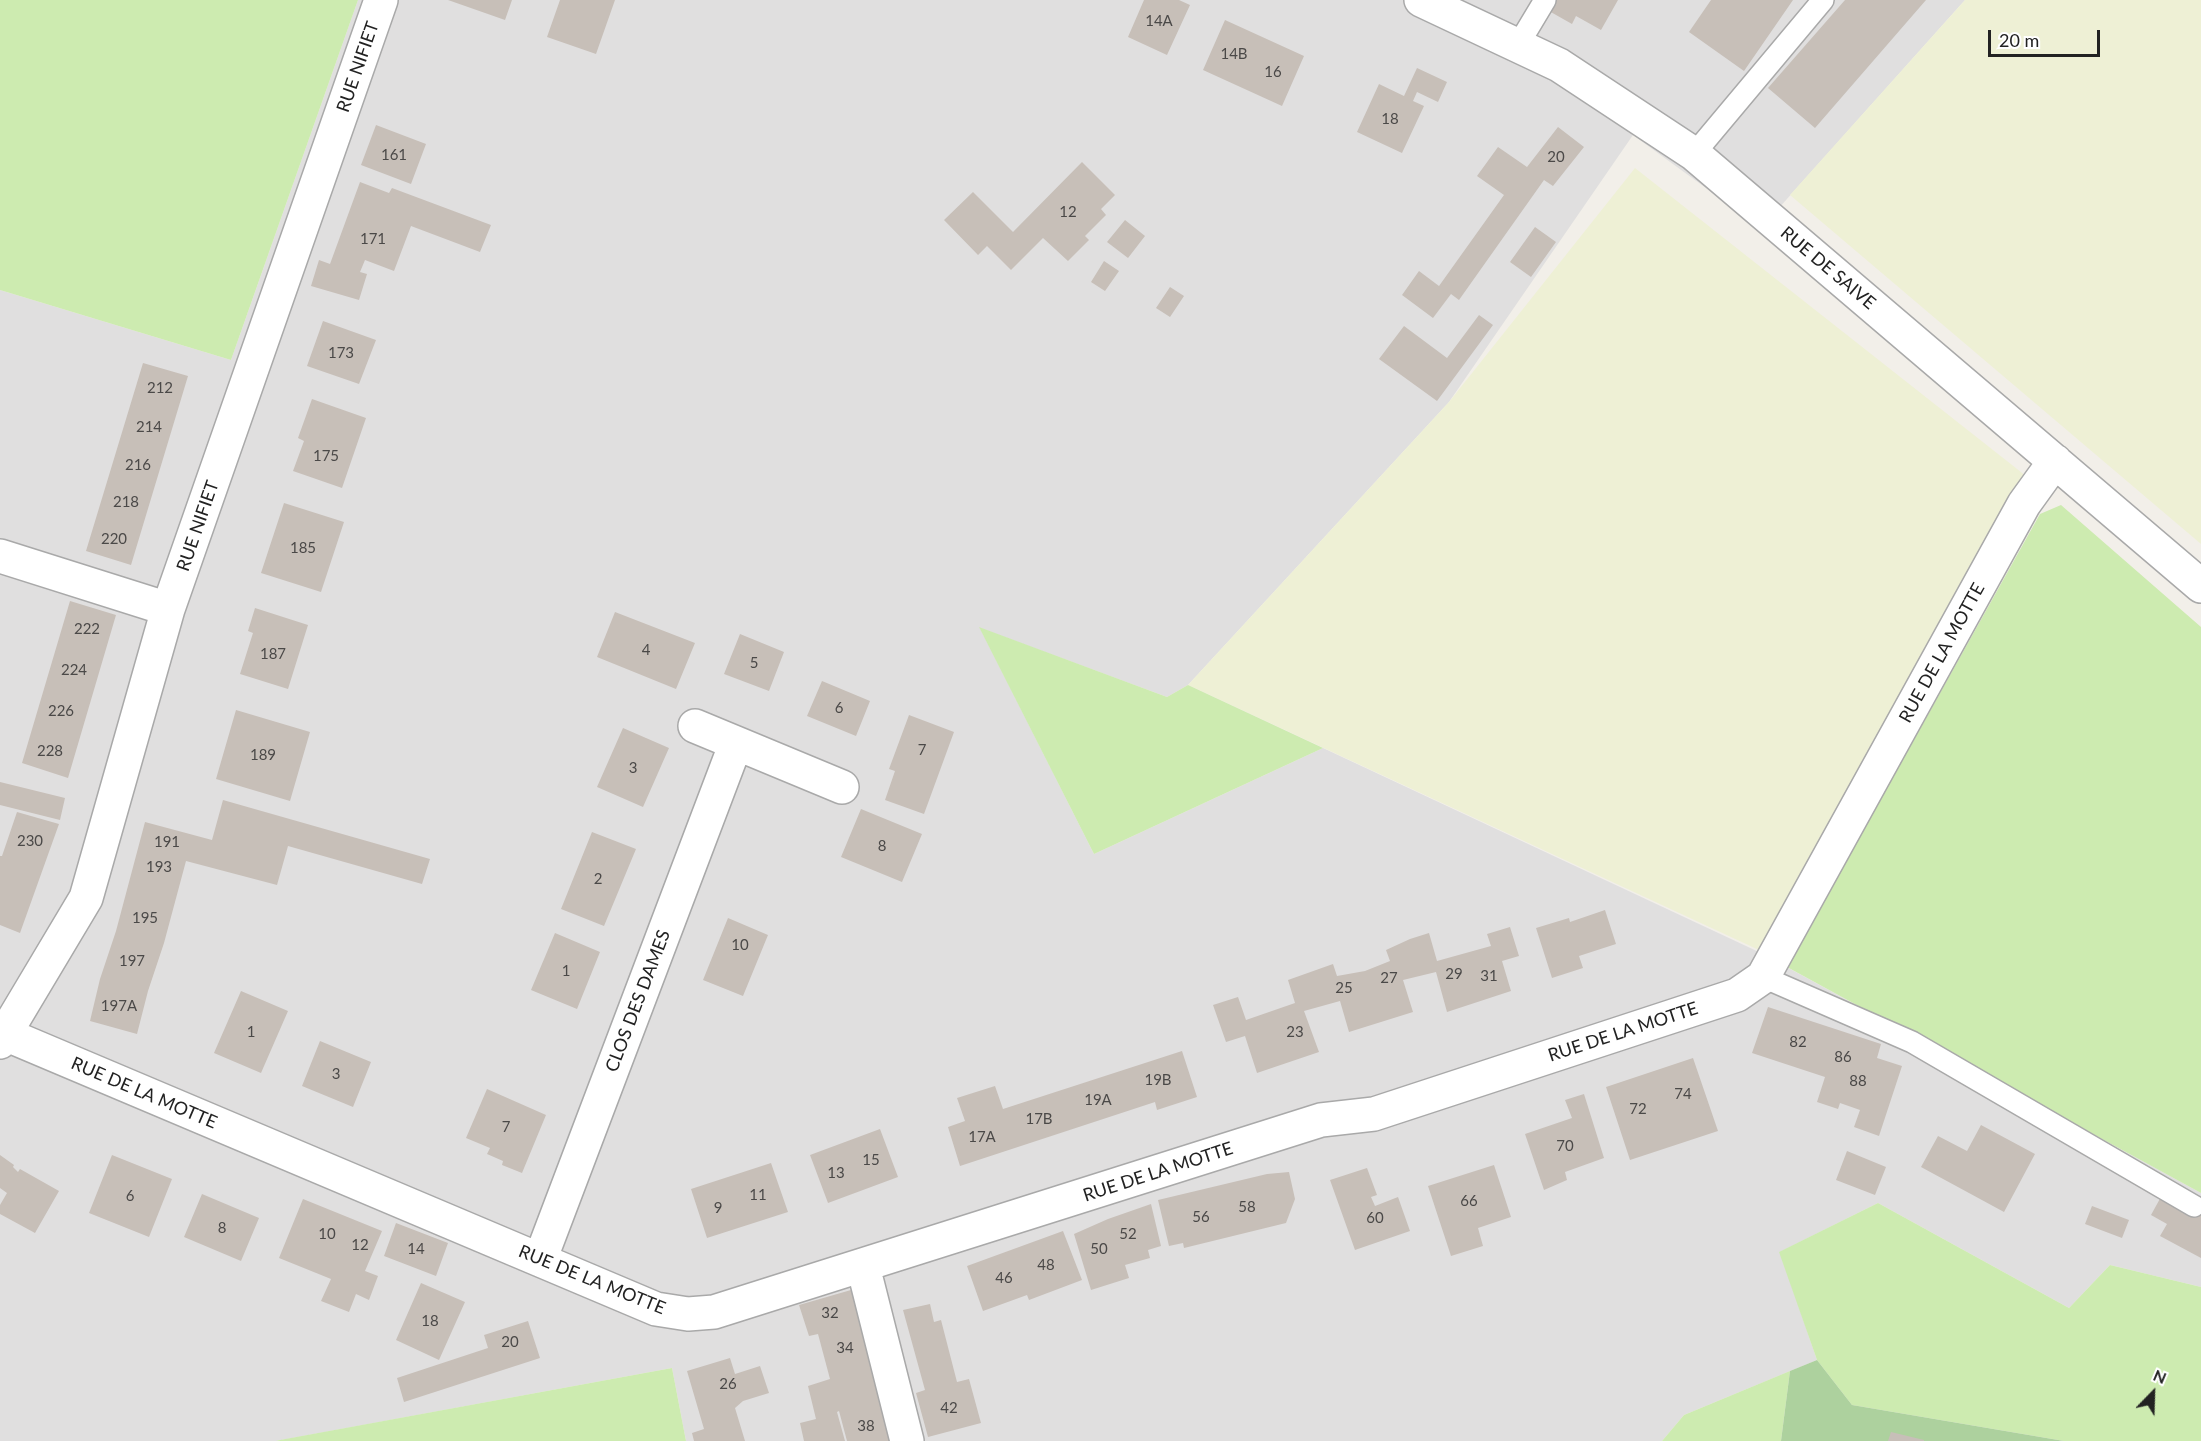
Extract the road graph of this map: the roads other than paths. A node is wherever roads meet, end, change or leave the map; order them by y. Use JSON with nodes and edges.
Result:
{"nodes":[{"id":1,"x":381,"y":0,"type":"edge"},
{"id":2,"x":1421,"y":0,"type":"edge"},
{"id":3,"x":1545,"y":0,"type":"edge"},
{"id":4,"x":1823,"y":0,"type":"edge"},
{"id":5,"x":1518,"y":45,"type":"junction"},
{"id":6,"x":1694,"y":154,"type":"junction"},
{"id":7,"x":2055,"y":461,"type":"junction"},
{"id":8,"x":0,"y":556,"type":"edge"},
{"id":9,"x":2201,"y":586,"type":"edge"},
{"id":10,"x":168,"y":609,"type":"junction"},
{"id":11,"x":695,"y":726,"type":"dead end"},
{"id":12,"x":736,"y":743,"type":"junction"},
{"id":13,"x":842,"y":787,"type":"dead end"},
{"id":14,"x":1763,"y":977,"type":"junction"},
{"id":15,"x":3,"y":1038,"type":"edge"},
{"id":16,"x":2194,"y":1206,"type":"dead end"},
{"id":17,"x":540,"y":1260,"type":"junction"},
{"id":18,"x":863,"y":1266,"type":"junction"},
{"id":19,"x":908,"y":1441,"type":"edge"}],
"edges":[{"from":1,"to":10,"type":"street","name":"RUE NIFIET"},
{"from":2,"to":5,"type":"street","name":"RUE DE SAIVE"},
{"from":3,"to":5,"type":"lane"},
{"from":4,"to":6,"type":"lane"},
{"from":5,"to":6,"type":"street","name":"RUE DE SAIVE"},
{"from":6,"to":7,"type":"street","name":"RUE DE SAIVE"},
{"from":7,"to":9,"type":"street","name":"RUE DE SAIVE"},
{"from":7,"to":14,"type":"street","name":"RUE DE LA MOTTE"},
{"from":8,"to":10,"type":"street"},
{"from":10,"to":15,"type":"street","name":"RUE NIFIET"},
{"from":11,"to":12,"type":"street"},
{"from":12,"to":13,"type":"street"},
{"from":12,"to":17,"type":"street","name":"CLOS DES DAMES"},
{"from":14,"to":16,"type":"lane"},
{"from":14,"to":18,"type":"street","name":"RUE DE LA MOTTE"},
{"from":15,"to":17,"type":"street","name":"RUE DE LA MOTTE"},
{"from":17,"to":18,"type":"street","name":"RUE DE LA MOTTE"},
{"from":18,"to":19,"type":"street"}]}
